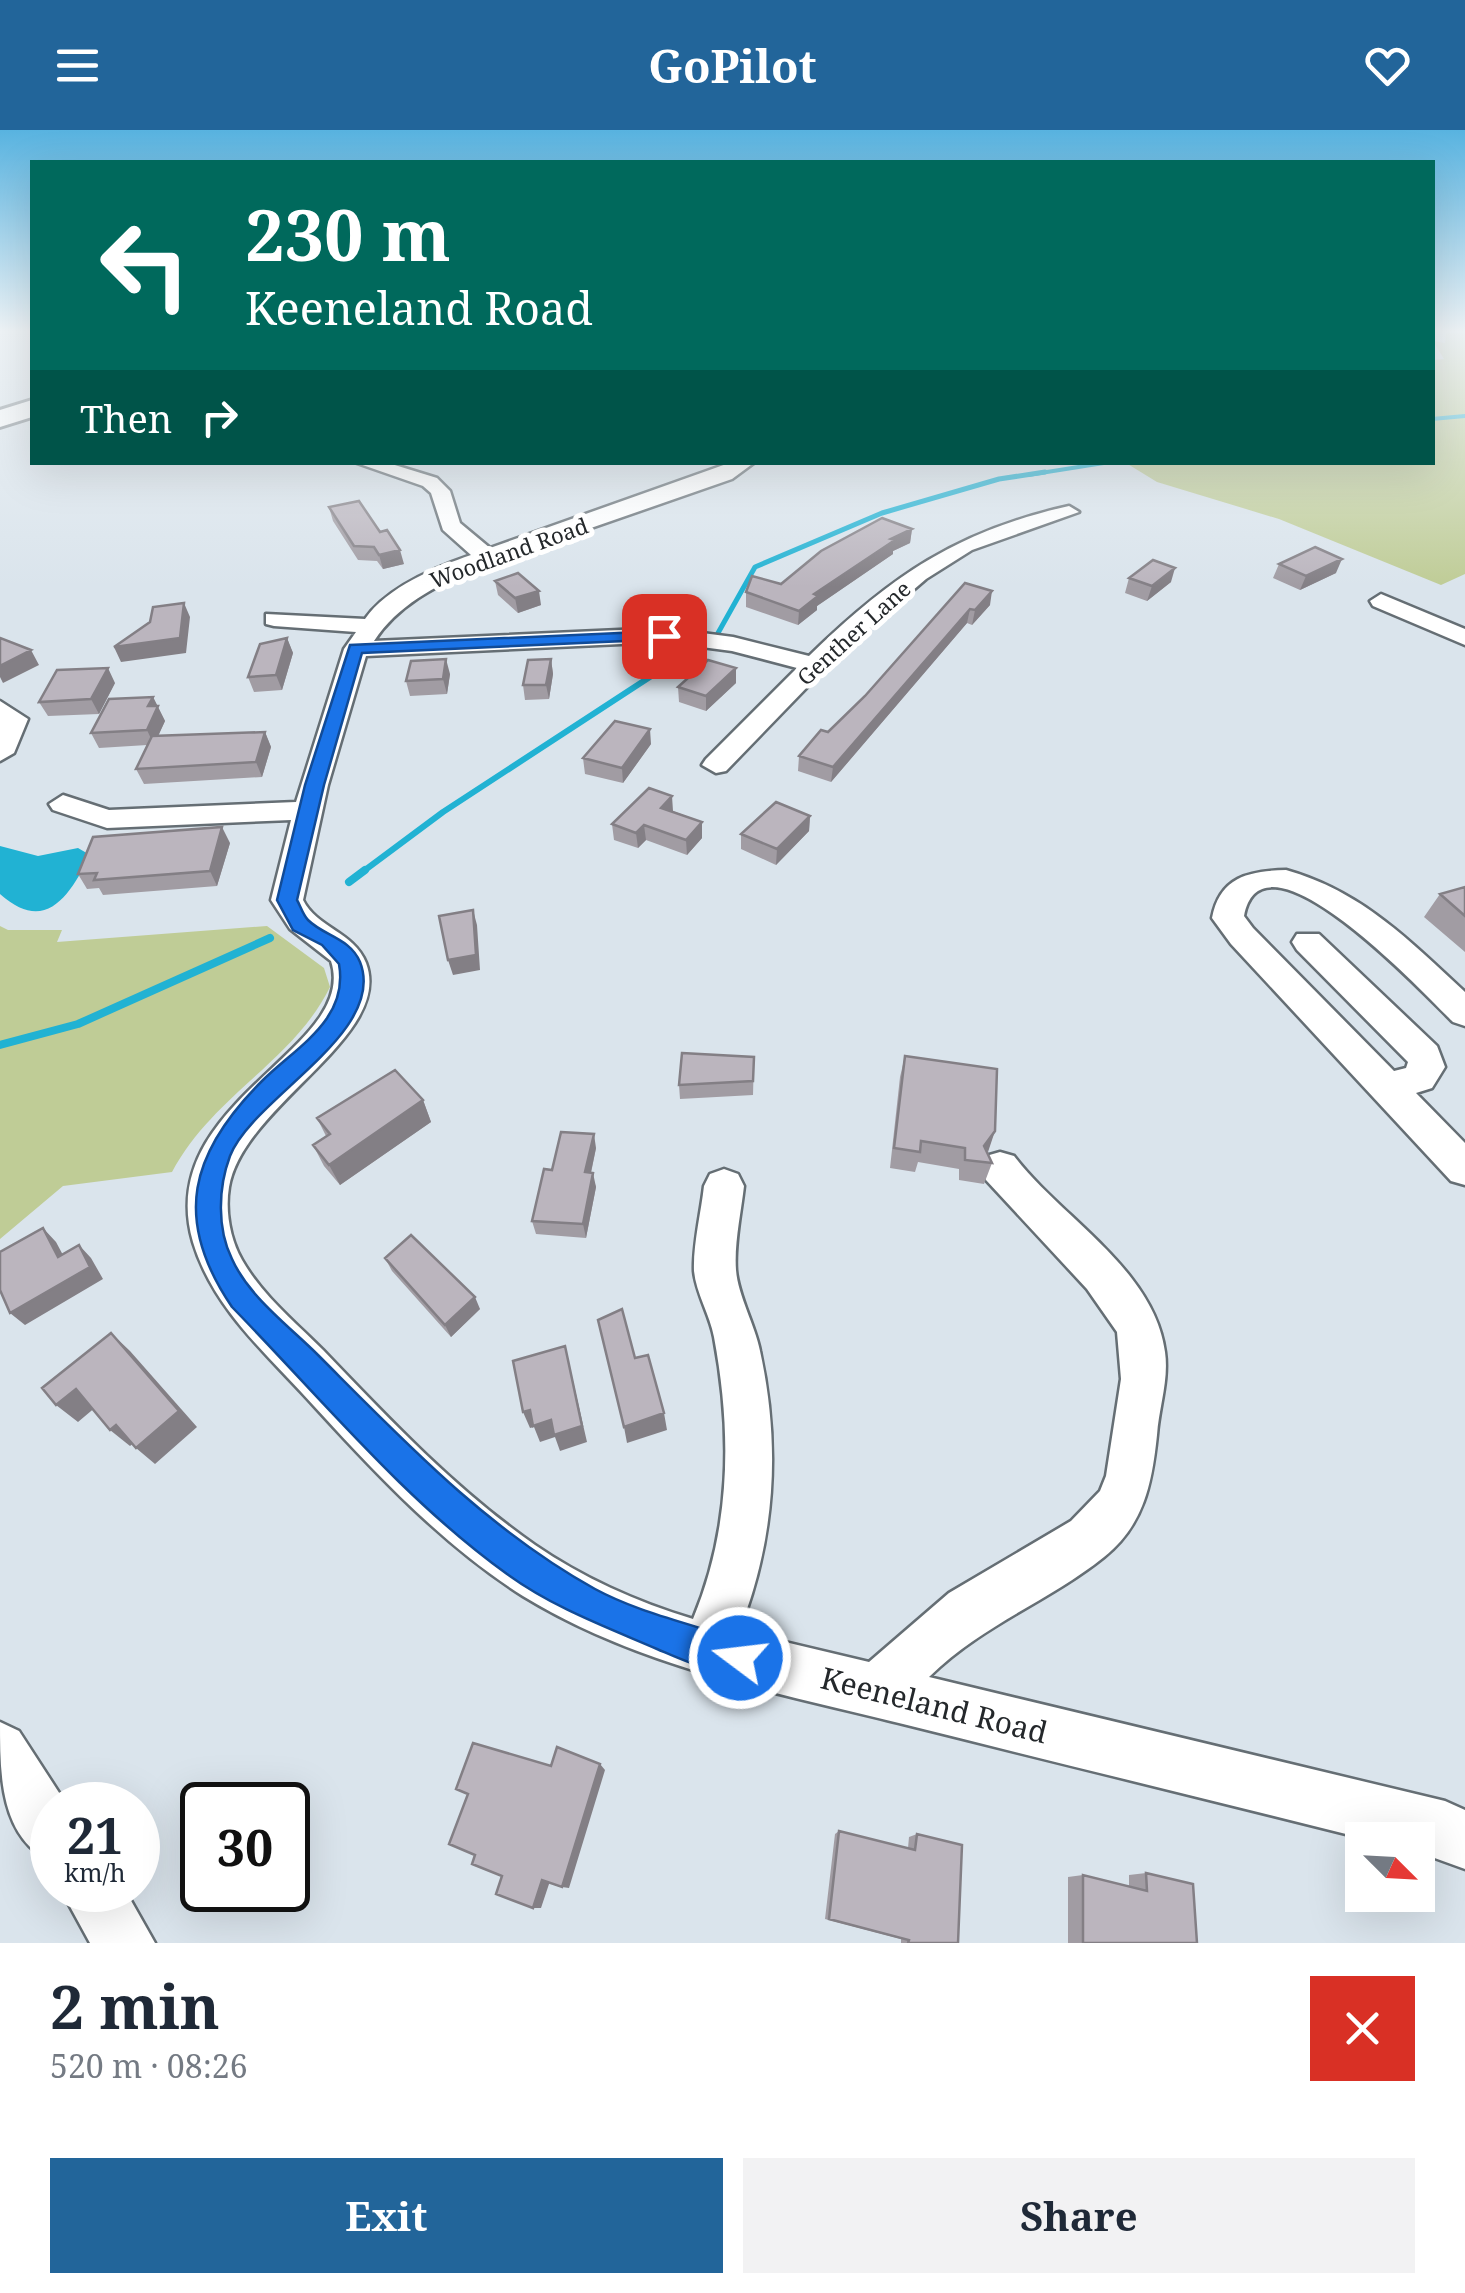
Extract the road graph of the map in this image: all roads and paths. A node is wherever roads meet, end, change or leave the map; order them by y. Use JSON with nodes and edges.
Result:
{"nodes":[{"id":1,"x":373,"y":465,"type":"edge"},
{"id":2,"x":739,"y":465,"type":"edge"},
{"id":3,"x":1069,"y":512,"type":"dead end"},
{"id":4,"x":488,"y":557,"type":"junction"},
{"id":5,"x":1380,"y":602,"type":"dead end"},
{"id":6,"x":274,"y":618,"type":"dead end"},
{"id":7,"x":369,"y":626,"type":"junction"},
{"id":8,"x":1465,"y":638,"type":"edge"},
{"id":9,"x":356,"y":648,"type":"junction"},
{"id":10,"x":815,"y":665,"type":"junction"},
{"id":11,"x":0,"y":709,"type":"edge"},
{"id":12,"x":0,"y":753,"type":"edge"},
{"id":13,"x":716,"y":766,"type":"dead end"},
{"id":14,"x":63,"y":804,"type":"dead end"},
{"id":15,"x":308,"y":810,"type":"junction"},
{"id":16,"x":289,"y":887,"type":"joint"},
{"id":17,"x":1308,"y":942,"type":"dead end"},
{"id":18,"x":1465,"y":1013,"type":"edge"},
{"id":19,"x":1388,"y":1088,"type":"junction"},
{"id":20,"x":1000,"y":1168,"type":"dead end"},
{"id":21,"x":1465,"y":1169,"type":"edge"},
{"id":22,"x":724,"y":1186,"type":"dead end"},
{"id":23,"x":706,"y":1649,"type":"junction"},
{"id":24,"x":876,"y":1692,"type":"junction"},
{"id":25,"x":7,"y":1779,"type":"edge"},
{"id":26,"x":30,"y":1807,"type":"edge"},
{"id":27,"x":1465,"y":1840,"type":"edge"},
{"id":28,"x":105,"y":1912,"type":"edge"},
{"id":29,"x":125,"y":1943,"type":"edge"}],
"edges":[{"from":1,"to":4,"type":"street"},
{"from":2,"to":4,"type":"street","name":"Woodland Road"},
{"from":3,"to":10,"type":"street","name":"Genther Lane"},
{"from":4,"to":7,"type":"street","name":"Woodland Road"},
{"from":5,"to":8,"type":"street"},
{"from":6,"to":7,"type":"street"},
{"from":7,"to":9,"type":"street","name":"Woodland Road"},
{"from":9,"to":10,"type":"street"},
{"from":9,"to":15,"type":"street","name":"Woodland Road"},
{"from":10,"to":13,"type":"street","name":"Genther Lane"},
{"from":11,"to":12,"type":"street"},
{"from":14,"to":15,"type":"street"},
{"from":15,"to":16,"type":"street","name":"Woodland Road"},
{"from":16,"to":23,"type":"street","name":"Keeneland Road"},
{"from":17,"to":19,"type":"street"},
{"from":18,"to":19,"type":"street"},
{"from":19,"to":21,"type":"street"},
{"from":20,"to":24,"type":"street"},
{"from":22,"to":23,"type":"street"},
{"from":23,"to":24,"type":"street","name":"Keeneland Road"},
{"from":24,"to":27,"type":"street","name":"Keeneland Road"},
{"from":25,"to":26,"type":"street"},
{"from":28,"to":29,"type":"street"}]}
